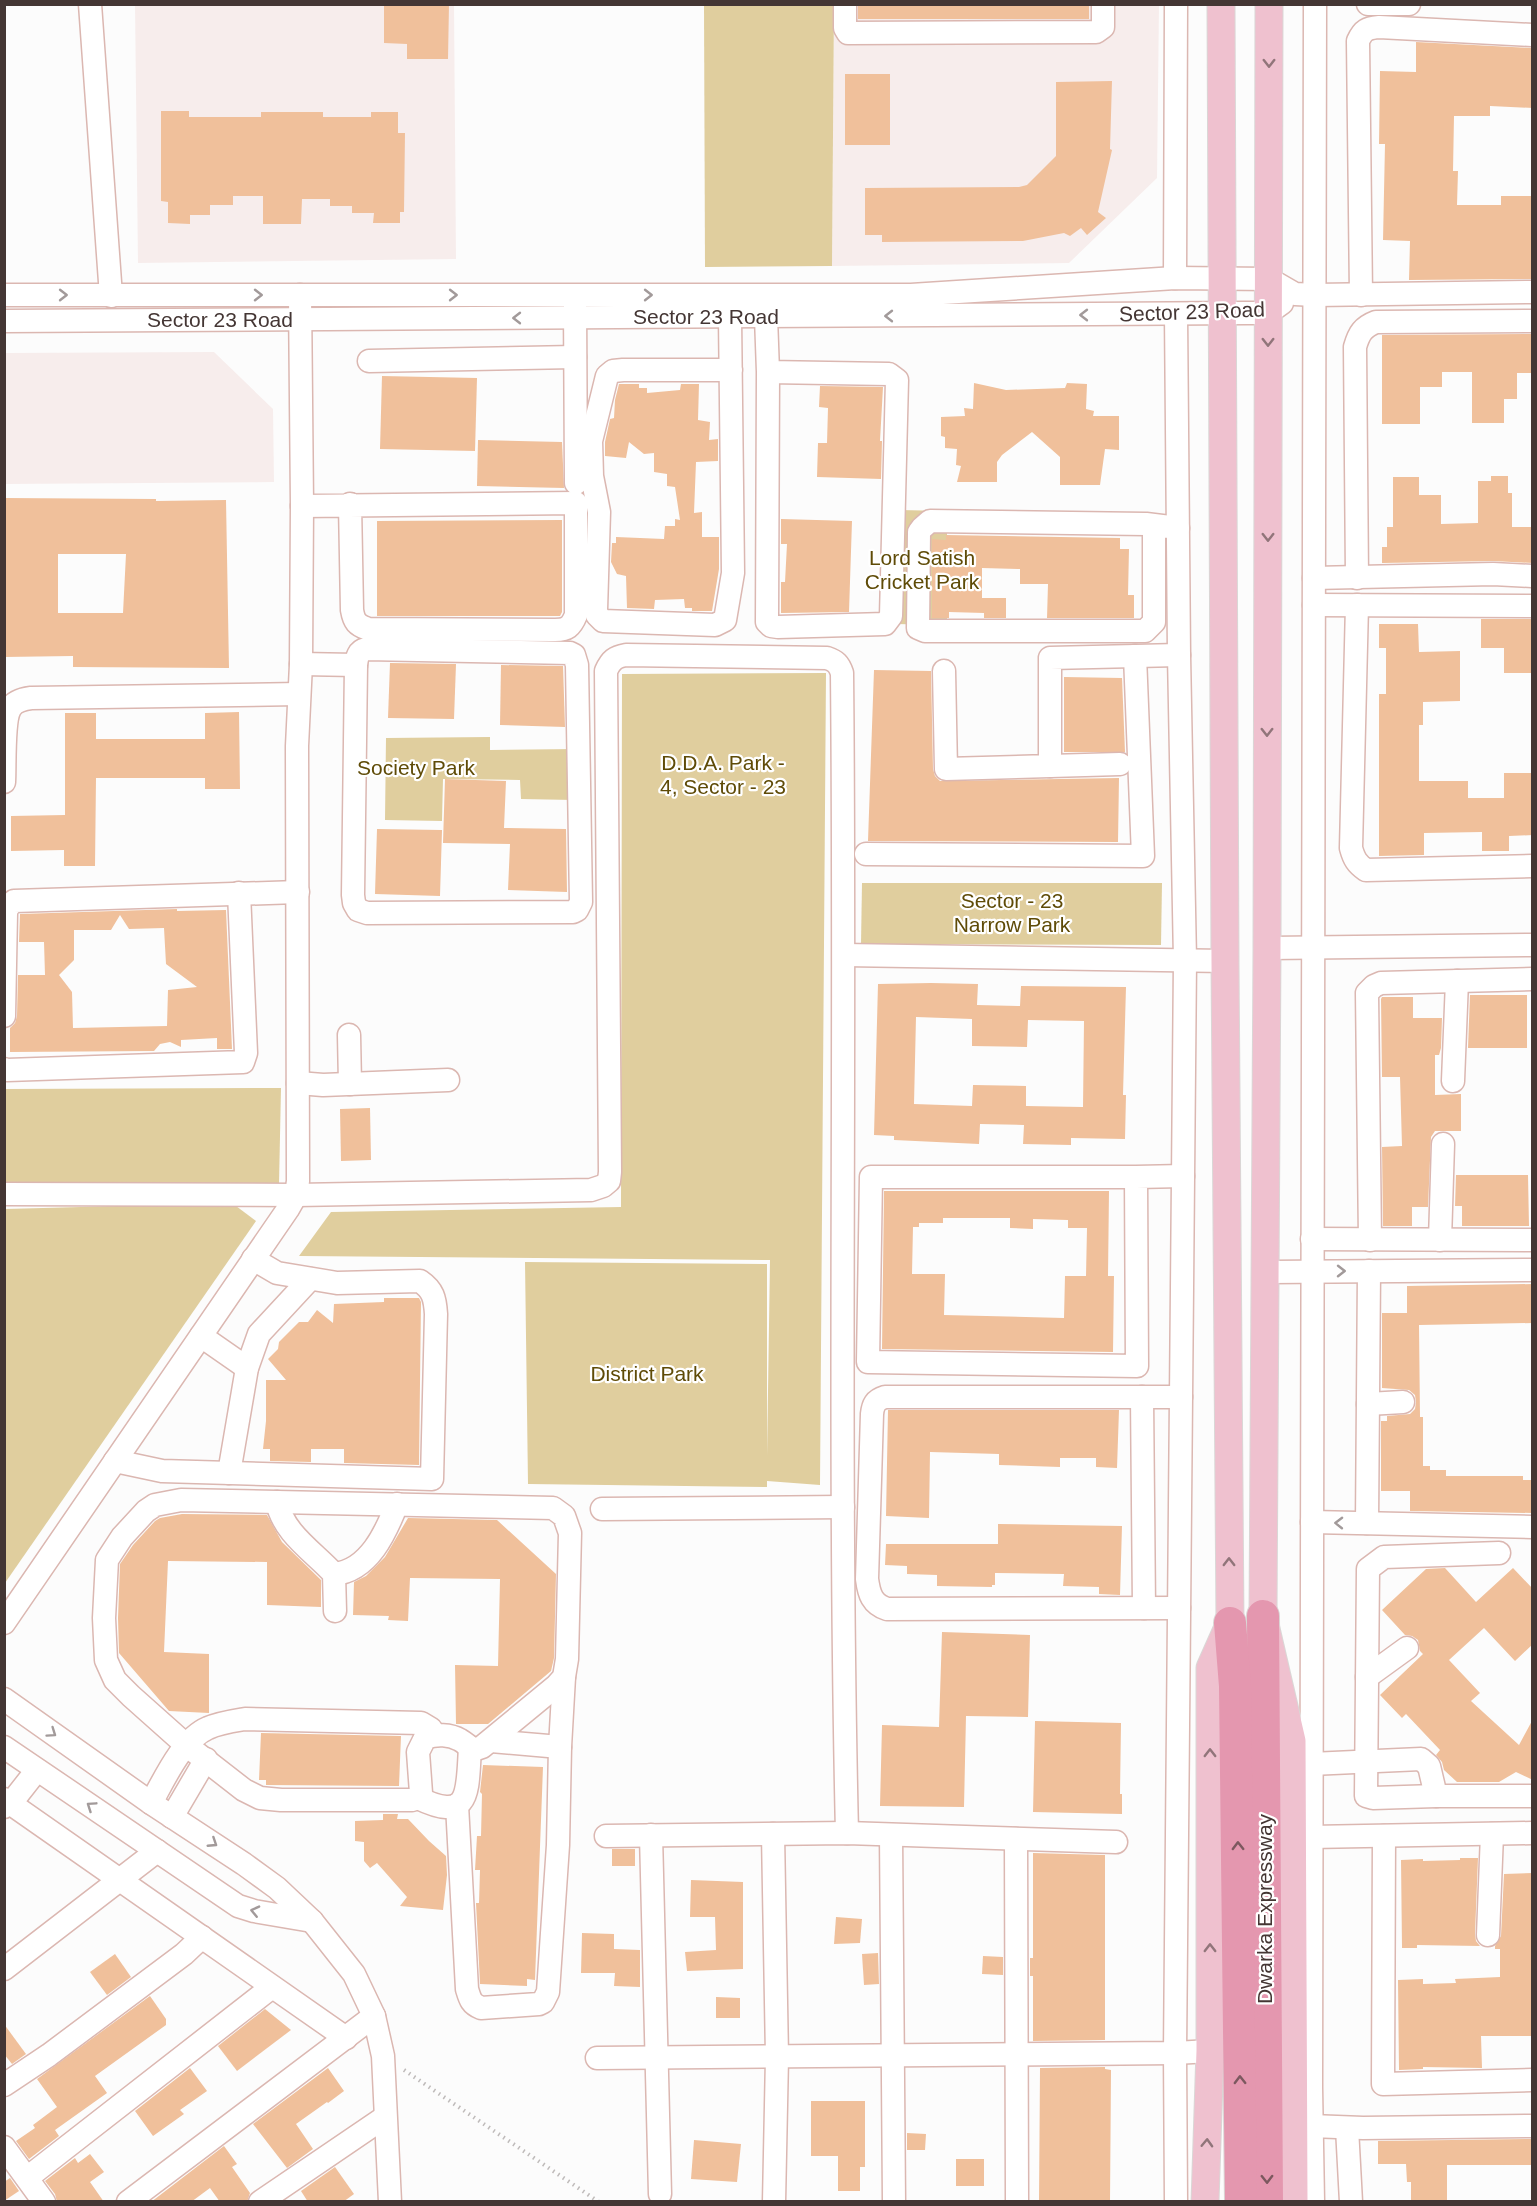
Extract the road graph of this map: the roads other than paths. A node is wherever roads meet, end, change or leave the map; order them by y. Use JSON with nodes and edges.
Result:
{"nodes":[{"id":1,"x":90,"y":4,"type":"edge"},
{"id":2,"x":845,"y":4,"type":"edge"},
{"id":3,"x":1103,"y":4,"type":"edge"},
{"id":4,"x":1176,"y":4,"type":"edge"},
{"id":5,"x":1221,"y":4,"type":"edge"},
{"id":6,"x":1269,"y":4,"type":"edge"},
{"id":7,"x":1315,"y":4,"type":"edge"},
{"id":8,"x":1368,"y":4,"type":"edge"},
{"id":9,"x":1409,"y":4,"type":"edge"},
{"id":10,"x":1533,"y":34,"type":"edge"},
{"id":11,"x":1175,"y":278,"type":"junction"},
{"id":12,"x":1222,"y":278,"type":"junction"},
{"id":13,"x":1269,"y":279,"type":"junction"},
{"id":14,"x":1533,"y":291,"type":"edge"},
{"id":15,"x":4,"y":295,"type":"edge"},
{"id":16,"x":300,"y":295,"type":"junction"},
{"id":17,"x":575,"y":295,"type":"junction"},
{"id":18,"x":1305,"y":295,"type":"junction"},
{"id":19,"x":1361,"y":295,"type":"junction"},
{"id":20,"x":111,"y":296,"type":"junction"},
{"id":21,"x":1268,"y":313,"type":"junction"},
{"id":22,"x":1176,"y":314,"type":"junction"},
{"id":23,"x":1223,"y":314,"type":"junction"},
{"id":24,"x":730,"y":317,"type":"junction"},
{"id":25,"x":766,"y":317,"type":"junction"},
{"id":26,"x":575,"y":318,"type":"junction"},
{"id":27,"x":300,"y":320,"type":"junction"},
{"id":28,"x":4,"y":321,"type":"edge"},
{"id":29,"x":1533,"y":321,"type":"edge"},
{"id":30,"x":575,"y":357,"type":"junction"},
{"id":31,"x":369,"y":361,"type":"dead end"},
{"id":32,"x":731,"y":370,"type":"junction"},
{"id":33,"x":768,"y":372,"type":"junction"},
{"id":34,"x":576,"y":483,"type":"dead end"},
{"id":35,"x":351,"y":504,"type":"junction"},
{"id":36,"x":302,"y":506,"type":"junction"},
{"id":37,"x":1154,"y":526,"type":"junction"},
{"id":38,"x":1178,"y":528,"type":"junction"},
{"id":39,"x":1533,"y":576,"type":"edge"},
{"id":40,"x":1314,"y":578,"type":"junction"},
{"id":41,"x":1357,"y":578,"type":"junction"},
{"id":42,"x":1314,"y":605,"type":"junction"},
{"id":43,"x":1357,"y":605,"type":"junction"},
{"id":44,"x":1533,"y":606,"type":"edge"},
{"id":45,"x":1179,"y":655,"type":"junction"},
{"id":46,"x":1135,"y":657,"type":"junction"},
{"id":47,"x":301,"y":664,"type":"junction"},
{"id":48,"x":356,"y":664,"type":"junction"},
{"id":49,"x":944,"y":671,"type":"dead end"},
{"id":50,"x":299,"y":694,"type":"junction"},
{"id":51,"x":1120,"y":764,"type":"dead end"},
{"id":52,"x":1050,"y":766,"type":"junction"},
{"id":53,"x":4,"y":782,"type":"edge"},
{"id":54,"x":866,"y":854,"type":"dead end"},
{"id":55,"x":1533,"y":866,"type":"edge"},
{"id":56,"x":298,"y":892,"type":"junction"},
{"id":57,"x":239,"y":894,"type":"junction"},
{"id":58,"x":1533,"y":945,"type":"edge"},
{"id":59,"x":1312,"y":947,"type":"junction"},
{"id":60,"x":1267,"y":948,"type":"junction"},
{"id":61,"x":844,"y":955,"type":"junction"},
{"id":62,"x":1185,"y":960,"type":"junction"},
{"id":63,"x":1225,"y":961,"type":"junction"},
{"id":64,"x":1533,"y":979,"type":"edge"},
{"id":65,"x":1457,"y":981,"type":"junction"},
{"id":66,"x":4,"y":1016,"type":"edge"},
{"id":67,"x":350,"y":1035,"type":"dead end"},
{"id":68,"x":4,"y":1069,"type":"edge"},
{"id":69,"x":448,"y":1080,"type":"dead end"},
{"id":70,"x":1452,"y":1081,"type":"dead end"},
{"id":71,"x":298,"y":1083,"type":"junction"},
{"id":72,"x":350,"y":1083,"type":"junction"},
{"id":73,"x":1443,"y":1144,"type":"dead end"},
{"id":74,"x":1183,"y":1176,"type":"junction"},
{"id":75,"x":1136,"y":1177,"type":"junction"},
{"id":76,"x":4,"y":1194,"type":"edge"},
{"id":77,"x":296,"y":1195,"type":"junction"},
{"id":78,"x":1312,"y":1239,"type":"junction"},
{"id":79,"x":1370,"y":1240,"type":"junction"},
{"id":80,"x":1440,"y":1240,"type":"junction"},
{"id":81,"x":1533,"y":1240,"type":"edge"},
{"id":82,"x":253,"y":1259,"type":"junction"},
{"id":83,"x":1533,"y":1270,"type":"edge"},
{"id":84,"x":1312,"y":1271,"type":"junction"},
{"id":85,"x":1369,"y":1271,"type":"junction"},
{"id":86,"x":1265,"y":1272,"type":"junction"},
{"id":87,"x":310,"y":1278,"type":"junction"},
{"id":88,"x":201,"y":1335,"type":"junction"},
{"id":89,"x":247,"y":1368,"type":"junction"},
{"id":90,"x":1142,"y":1397,"type":"junction"},
{"id":91,"x":1181,"y":1397,"type":"junction"},
{"id":92,"x":1403,"y":1402,"type":"dead end"},
{"id":93,"x":1368,"y":1404,"type":"junction"},
{"id":94,"x":115,"y":1461,"type":"junction"},
{"id":95,"x":229,"y":1473,"type":"junction"},
{"id":96,"x":277,"y":1502,"type":"junction"},
{"id":97,"x":398,"y":1504,"type":"junction"},
{"id":98,"x":843,"y":1507,"type":"junction"},
{"id":99,"x":602,"y":1509,"type":"dead end"},
{"id":100,"x":1312,"y":1522,"type":"junction"},
{"id":101,"x":1367,"y":1523,"type":"junction"},
{"id":102,"x":1533,"y":1527,"type":"edge"},
{"id":103,"x":1499,"y":1553,"type":"dead end"},
{"id":104,"x":334,"y":1574,"type":"junction"},
{"id":105,"x":1144,"y":1608,"type":"junction"},
{"id":106,"x":1179,"y":1608,"type":"junction"},
{"id":107,"x":334,"y":1611,"type":"dead end"},
{"id":108,"x":1263,"y":1616,"type":"junction"},
{"id":109,"x":4,"y":1623,"type":"edge"},
{"id":110,"x":1230,"y":1623,"type":"junction"},
{"id":111,"x":1407,"y":1647,"type":"dead end"},
{"id":112,"x":564,"y":1677,"type":"junction"},
{"id":113,"x":1367,"y":1677,"type":"junction"},
{"id":114,"x":4,"y":1699,"type":"edge"},
{"id":115,"x":434,"y":1735,"type":"junction"},
{"id":116,"x":186,"y":1745,"type":"junction"},
{"id":117,"x":480,"y":1745,"type":"junction"},
{"id":118,"x":4,"y":1747,"type":"edge"},
{"id":119,"x":560,"y":1747,"type":"junction"},
{"id":120,"x":206,"y":1759,"type":"junction"},
{"id":121,"x":1366,"y":1761,"type":"junction"},
{"id":122,"x":1311,"y":1764,"type":"junction"},
{"id":123,"x":37,"y":1770,"type":"junction"},
{"id":124,"x":1436,"y":1796,"type":"junction"},
{"id":125,"x":1533,"y":1797,"type":"edge"},
{"id":126,"x":418,"y":1798,"type":"junction"},
{"id":127,"x":6,"y":1803,"type":"edge"},
{"id":128,"x":151,"y":1803,"type":"junction"},
{"id":129,"x":457,"y":1805,"type":"junction"},
{"id":130,"x":172,"y":1817,"type":"junction"},
{"id":131,"x":847,"y":1833,"type":"junction"},
{"id":132,"x":1533,"y":1833,"type":"edge"},
{"id":133,"x":772,"y":1834,"type":"junction"},
{"id":134,"x":891,"y":1834,"type":"junction"},
{"id":135,"x":1492,"y":1834,"type":"junction"},
{"id":136,"x":651,"y":1835,"type":"junction"},
{"id":137,"x":606,"y":1836,"type":"dead end"},
{"id":138,"x":1384,"y":1836,"type":"junction"},
{"id":139,"x":1311,"y":1837,"type":"junction"},
{"id":140,"x":1016,"y":1839,"type":"junction"},
{"id":141,"x":1116,"y":1842,"type":"dead end"},
{"id":142,"x":157,"y":1851,"type":"junction"},
{"id":143,"x":121,"y":1880,"type":"junction"},
{"id":144,"x":1252,"y":1908,"type":"junction"},
{"id":145,"x":312,"y":1921,"type":"junction"},
{"id":146,"x":1488,"y":1935,"type":"dead end"},
{"id":147,"x":201,"y":1937,"type":"junction"},
{"id":148,"x":4,"y":1969,"type":"edge"},
{"id":149,"x":272,"y":1987,"type":"junction"},
{"id":150,"x":374,"y":2016,"type":"junction"},
{"id":151,"x":346,"y":2038,"type":"junction"},
{"id":152,"x":1210,"y":2051,"type":"junction"},
{"id":153,"x":1175,"y":2053,"type":"junction"},
{"id":154,"x":894,"y":2055,"type":"junction"},
{"id":155,"x":1016,"y":2055,"type":"junction"},
{"id":156,"x":777,"y":2057,"type":"junction"},
{"id":157,"x":597,"y":2058,"type":"dead end"},
{"id":158,"x":657,"y":2058,"type":"junction"},
{"id":159,"x":1533,"y":2080,"type":"edge"},
{"id":160,"x":4,"y":2085,"type":"edge"},
{"id":161,"x":385,"y":2117,"type":"junction"},
{"id":162,"x":1311,"y":2126,"type":"junction"},
{"id":163,"x":1533,"y":2127,"type":"edge"},
{"id":164,"x":1347,"y":2128,"type":"junction"},
{"id":165,"x":4,"y":2147,"type":"edge"},
{"id":166,"x":27,"y":2178,"type":"junction"},
{"id":167,"x":660,"y":2194,"type":"dead end"},
{"id":168,"x":44,"y":2202,"type":"edge"},
{"id":169,"x":128,"y":2202,"type":"edge"},
{"id":170,"x":260,"y":2202,"type":"edge"},
{"id":171,"x":390,"y":2202,"type":"edge"},
{"id":172,"x":774,"y":2202,"type":"edge"},
{"id":173,"x":894,"y":2202,"type":"edge"},
{"id":174,"x":1017,"y":2202,"type":"edge"},
{"id":175,"x":1176,"y":2202,"type":"edge"},
{"id":176,"x":1205,"y":2202,"type":"edge"},
{"id":177,"x":1241,"y":2202,"type":"edge"},
{"id":178,"x":1268,"y":2202,"type":"edge"},
{"id":179,"x":1294,"y":2202,"type":"edge"},
{"id":180,"x":1313,"y":2202,"type":"edge"},
{"id":181,"x":1351,"y":2202,"type":"edge"}],
"edges":[{"from":1,"to":20,"type":"street"},
{"from":2,"to":3,"type":"street"},
{"from":4,"to":11,"type":"street"},
{"from":5,"to":12,"type":"main road"},
{"from":6,"to":13,"type":"main road","one_way":true},
{"from":7,"to":18,"type":"street"},
{"from":8,"to":9,"type":"street"},
{"from":10,"to":19,"type":"street"},
{"from":11,"to":12,"type":"street","name":"Sector 23 Road"},
{"from":17,"to":11,"type":"street","name":"Sector 23 Road","one_way":true},
{"from":12,"to":13,"type":"street","name":"Sector 23 Road"},
{"from":12,"to":23,"type":"main road"},
{"from":13,"to":18,"type":"street","name":"Sector 23 Road"},
{"from":13,"to":21,"type":"main road"},
{"from":14,"to":19,"type":"street"},
{"from":15,"to":20,"type":"street","name":"Sector 23 Road","one_way":true},
{"from":16,"to":17,"type":"street","name":"Sector 23 Road","one_way":true},
{"from":20,"to":16,"type":"street","name":"Sector 23 Road","one_way":true},
{"from":16,"to":27,"type":"street"},
{"from":17,"to":26,"type":"street"},
{"from":18,"to":19,"type":"street"},
{"from":18,"to":21,"type":"street","name":"Sector 23 Road"},
{"from":18,"to":40,"type":"street"},
{"from":21,"to":23,"type":"street","name":"Sector 23 Road"},
{"from":21,"to":60,"type":"main road","one_way":true},
{"from":22,"to":23,"type":"street","name":"Sector 23 Road"},
{"from":22,"to":25,"type":"street","name":"Sector 23 Road","one_way":true},
{"from":22,"to":38,"type":"street"},
{"from":23,"to":63,"type":"main road"},
{"from":24,"to":25,"type":"street","name":"Sector 23 Road"},
{"from":24,"to":26,"type":"street","name":"Sector 23 Road"},
{"from":24,"to":32,"type":"street"},
{"from":25,"to":33,"type":"street"},
{"from":26,"to":27,"type":"street","name":"Sector 23 Road","one_way":true},
{"from":26,"to":30,"type":"street"},
{"from":27,"to":28,"type":"street","name":"Sector 23 Road"},
{"from":27,"to":36,"type":"street"},
{"from":29,"to":41,"type":"street"},
{"from":30,"to":31,"type":"street"},
{"from":30,"to":34,"type":"street"},
{"from":32,"to":32,"type":"street"},
{"from":33,"to":33,"type":"street"},
{"from":35,"to":35,"type":"street"},
{"from":35,"to":36,"type":"street"},
{"from":36,"to":47,"type":"street"},
{"from":37,"to":37,"type":"street"},
{"from":37,"to":38,"type":"street"},
{"from":38,"to":45,"type":"street"},
{"from":39,"to":41,"type":"street"},
{"from":40,"to":41,"type":"street"},
{"from":40,"to":42,"type":"street"},
{"from":42,"to":43,"type":"street"},
{"from":42,"to":59,"type":"street"},
{"from":43,"to":44,"type":"street"},
{"from":43,"to":55,"type":"street"},
{"from":45,"to":46,"type":"street"},
{"from":45,"to":62,"type":"street"},
{"from":46,"to":52,"type":"street"},
{"from":46,"to":54,"type":"street"},
{"from":47,"to":48,"type":"street"},
{"from":47,"to":50,"type":"street"},
{"from":48,"to":48,"type":"street"},
{"from":49,"to":52,"type":"street"},
{"from":50,"to":53,"type":"street"},
{"from":50,"to":56,"type":"street"},
{"from":51,"to":52,"type":"street"},
{"from":56,"to":57,"type":"street"},
{"from":56,"to":71,"type":"street"},
{"from":57,"to":66,"type":"street"},
{"from":57,"to":68,"type":"street"},
{"from":58,"to":59,"type":"street"},
{"from":59,"to":60,"type":"street"},
{"from":59,"to":78,"type":"street"},
{"from":60,"to":86,"type":"main road"},
{"from":61,"to":62,"type":"street"},
{"from":61,"to":77,"type":"street"},
{"from":61,"to":98,"type":"street"},
{"from":62,"to":63,"type":"street"},
{"from":62,"to":74,"type":"street"},
{"from":110,"to":63,"type":"main road","one_way":true},
{"from":64,"to":65,"type":"street"},
{"from":65,"to":70,"type":"street"},
{"from":65,"to":79,"type":"street"},
{"from":67,"to":72,"type":"street"},
{"from":69,"to":72,"type":"street"},
{"from":71,"to":72,"type":"street"},
{"from":71,"to":77,"type":"street"},
{"from":73,"to":80,"type":"street"},
{"from":74,"to":75,"type":"street"},
{"from":74,"to":91,"type":"street"},
{"from":75,"to":75,"type":"street"},
{"from":76,"to":77,"type":"street"},
{"from":77,"to":82,"type":"street"},
{"from":78,"to":79,"type":"street"},
{"from":78,"to":84,"type":"street"},
{"from":79,"to":80,"type":"street"},
{"from":80,"to":81,"type":"street"},
{"from":82,"to":87,"type":"street"},
{"from":82,"to":88,"type":"street"},
{"from":83,"to":85,"type":"street"},
{"from":84,"to":85,"type":"street","one_way":true},
{"from":84,"to":86,"type":"street"},
{"from":84,"to":100,"type":"street"},
{"from":85,"to":93,"type":"street"},
{"from":86,"to":108,"type":"main road"},
{"from":87,"to":89,"type":"street"},
{"from":87,"to":95,"type":"street"},
{"from":88,"to":89,"type":"street"},
{"from":88,"to":94,"type":"street"},
{"from":89,"to":95,"type":"street"},
{"from":90,"to":91,"type":"street"},
{"from":90,"to":105,"type":"street"},
{"from":90,"to":105,"type":"street"},
{"from":91,"to":106,"type":"street"},
{"from":92,"to":93,"type":"street"},
{"from":93,"to":101,"type":"street"},
{"from":94,"to":95,"type":"street"},
{"from":94,"to":109,"type":"street"},
{"from":96,"to":97,"type":"street"},
{"from":96,"to":104,"type":"street"},
{"from":96,"to":116,"type":"street"},
{"from":97,"to":104,"type":"street"},
{"from":97,"to":112,"type":"street"},
{"from":98,"to":99,"type":"street"},
{"from":98,"to":131,"type":"street"},
{"from":101,"to":100,"type":"street","one_way":true},
{"from":100,"to":122,"type":"street"},
{"from":101,"to":102,"type":"street"},
{"from":103,"to":113,"type":"street"},
{"from":104,"to":107,"type":"street"},
{"from":105,"to":106,"type":"street"},
{"from":106,"to":153,"type":"street"},
{"from":108,"to":144,"type":"highway","name":"Dwarka Expressway"},
{"from":108,"to":179,"type":"main road"},
{"from":144,"to":110,"type":"highway","name":"Dwarka Expressway","one_way":true},
{"from":152,"to":110,"type":"main road","one_way":true},
{"from":111,"to":113,"type":"street"},
{"from":112,"to":117,"type":"street"},
{"from":112,"to":119,"type":"street"},
{"from":113,"to":121,"type":"street"},
{"from":114,"to":128,"type":"street","one_way":true},
{"from":115,"to":116,"type":"street"},
{"from":115,"to":117,"type":"street"},
{"from":115,"to":126,"type":"street"},
{"from":116,"to":120,"type":"street"},
{"from":116,"to":128,"type":"street"},
{"from":117,"to":119,"type":"street"},
{"from":117,"to":129,"type":"street"},
{"from":118,"to":123,"type":"street"},
{"from":119,"to":129,"type":"street"},
{"from":120,"to":126,"type":"street"},
{"from":120,"to":130,"type":"street"},
{"from":121,"to":122,"type":"street"},
{"from":121,"to":124,"type":"street"},
{"from":121,"to":124,"type":"street"},
{"from":122,"to":139,"type":"street"},
{"from":123,"to":127,"type":"street"},
{"from":142,"to":123,"type":"street","one_way":true},
{"from":124,"to":125,"type":"street"},
{"from":126,"to":129,"type":"street"},
{"from":127,"to":143,"type":"street"},
{"from":128,"to":130,"type":"street"},
{"from":130,"to":145,"type":"street","one_way":true},
{"from":131,"to":133,"type":"street"},
{"from":131,"to":134,"type":"street"},
{"from":132,"to":135,"type":"street"},
{"from":133,"to":136,"type":"street"},
{"from":133,"to":156,"type":"street"},
{"from":134,"to":140,"type":"street"},
{"from":134,"to":154,"type":"street"},
{"from":135,"to":138,"type":"street"},
{"from":135,"to":146,"type":"street"},
{"from":136,"to":137,"type":"street"},
{"from":136,"to":158,"type":"street"},
{"from":138,"to":139,"type":"street"},
{"from":138,"to":159,"type":"street"},
{"from":139,"to":162,"type":"street"},
{"from":140,"to":141,"type":"street"},
{"from":140,"to":155,"type":"street"},
{"from":142,"to":143,"type":"street"},
{"from":145,"to":142,"type":"street","one_way":true},
{"from":143,"to":147,"type":"street"},
{"from":143,"to":148,"type":"street"},
{"from":177,"to":144,"type":"highway","name":"Dwarka Expressway","one_way":true},
{"from":144,"to":178,"type":"highway","name":"Dwarka Expressway","one_way":true},
{"from":145,"to":150,"type":"street"},
{"from":147,"to":149,"type":"street"},
{"from":147,"to":160,"type":"street"},
{"from":149,"to":151,"type":"street"},
{"from":149,"to":166,"type":"street"},
{"from":150,"to":151,"type":"street"},
{"from":150,"to":161,"type":"street"},
{"from":151,"to":169,"type":"street"},
{"from":152,"to":153,"type":"street"},
{"from":176,"to":152,"type":"main road","one_way":true},
{"from":153,"to":155,"type":"street"},
{"from":153,"to":175,"type":"street"},
{"from":154,"to":155,"type":"street"},
{"from":154,"to":156,"type":"street"},
{"from":154,"to":173,"type":"street"},
{"from":155,"to":174,"type":"street"},
{"from":156,"to":158,"type":"street"},
{"from":156,"to":172,"type":"street"},
{"from":157,"to":158,"type":"street"},
{"from":158,"to":167,"type":"street"},
{"from":161,"to":170,"type":"street"},
{"from":161,"to":171,"type":"street"},
{"from":162,"to":164,"type":"street"},
{"from":162,"to":180,"type":"street"},
{"from":163,"to":164,"type":"street"},
{"from":164,"to":181,"type":"street"},
{"from":165,"to":166,"type":"street"},
{"from":166,"to":168,"type":"street"}]}
